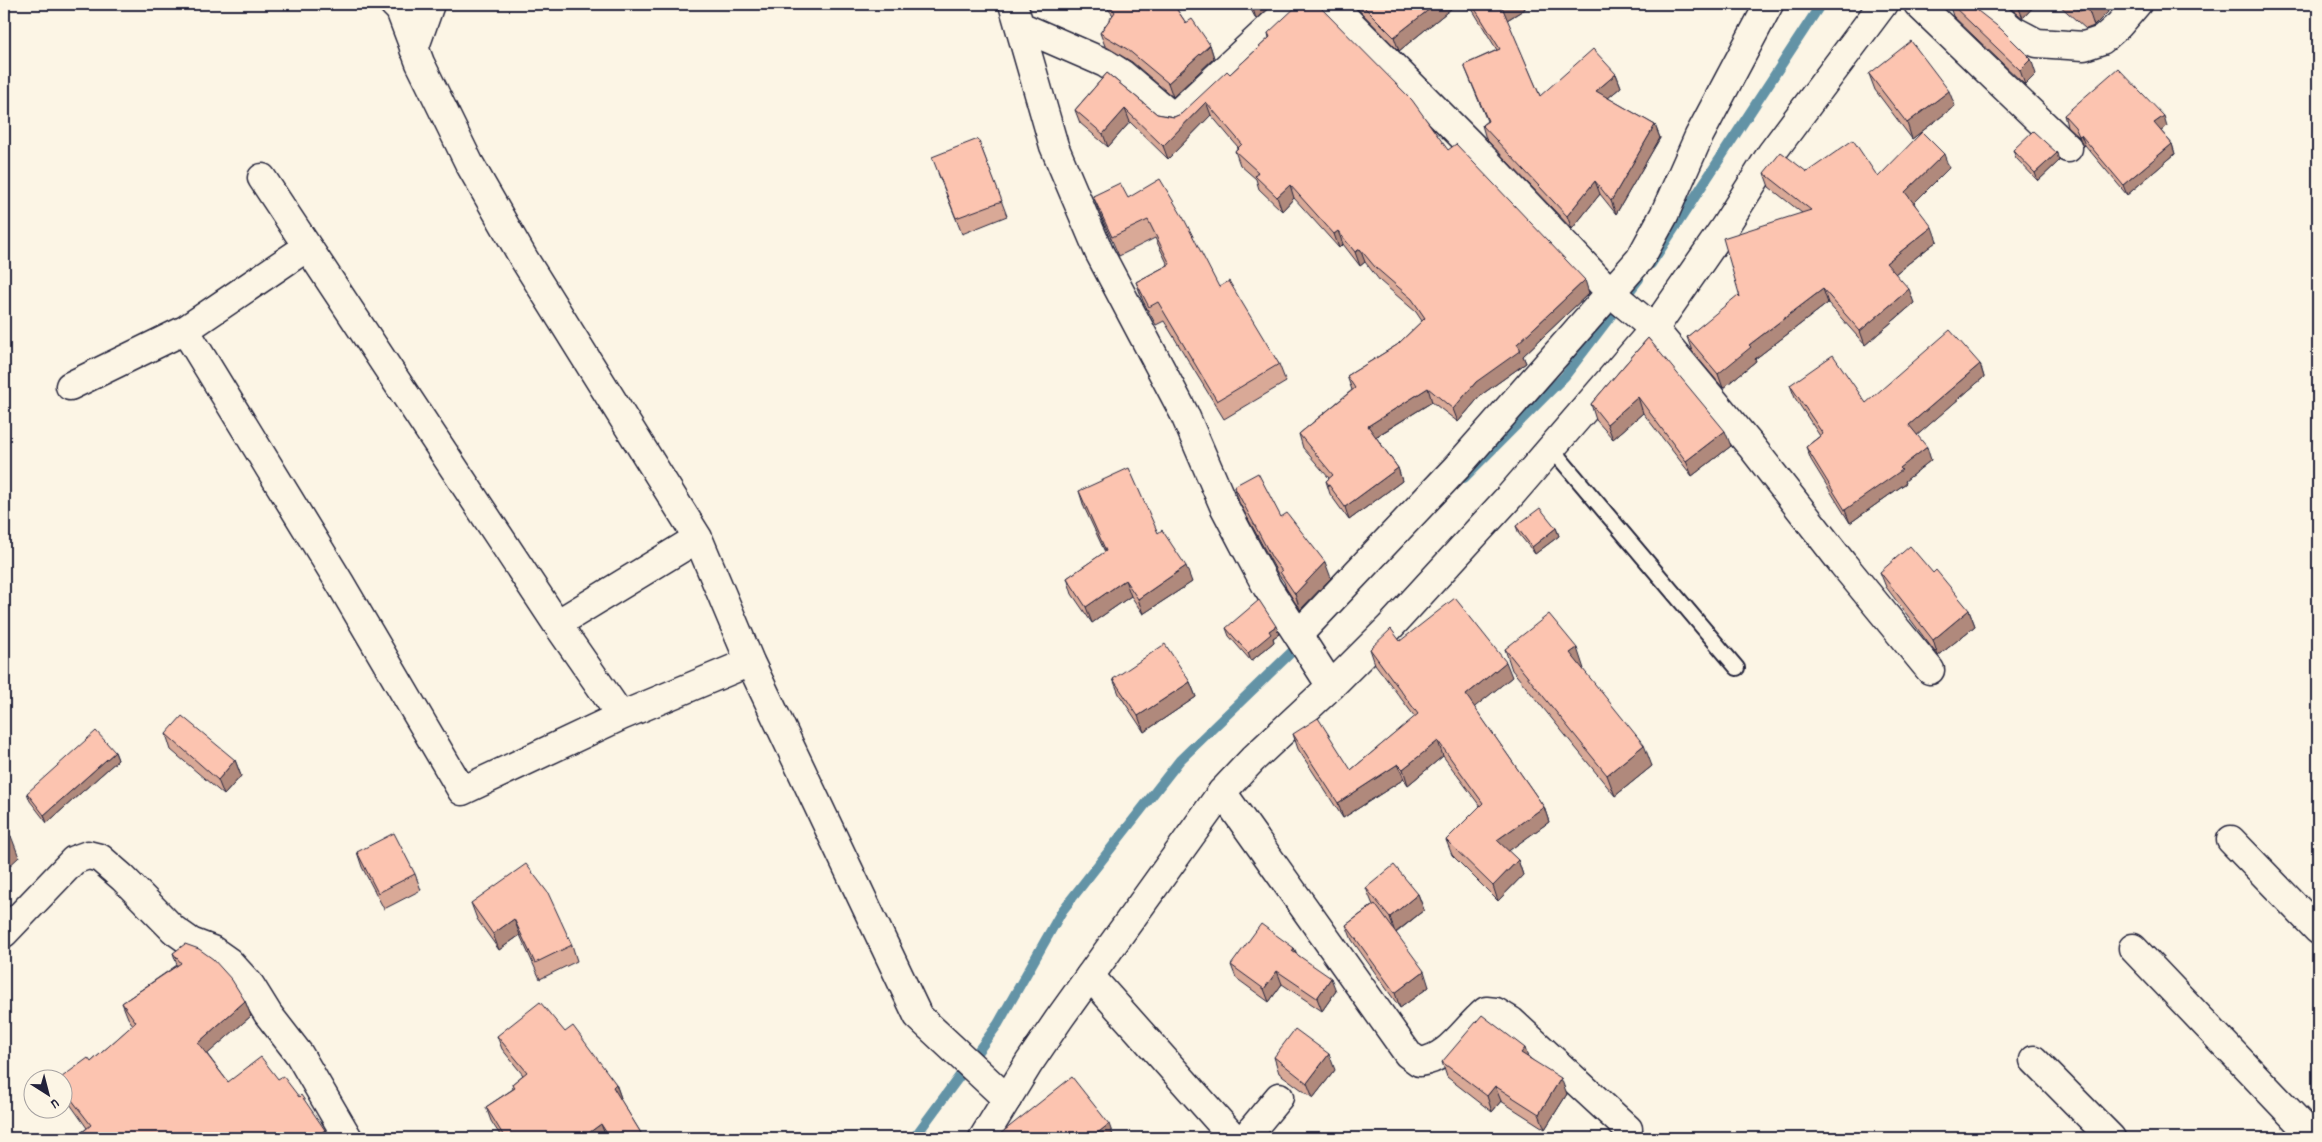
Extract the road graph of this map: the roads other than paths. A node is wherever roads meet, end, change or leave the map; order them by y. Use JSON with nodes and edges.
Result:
{"nodes":[{"id":1,"x":394,"y":4,"type":"edge"},
{"id":2,"x":430,"y":4,"type":"edge"},
{"id":3,"x":1295,"y":4,"type":"edge"},
{"id":4,"x":1331,"y":4,"type":"edge"},
{"id":5,"x":1769,"y":4,"type":"edge"},
{"id":6,"x":1883,"y":4,"type":"edge"},
{"id":7,"x":1918,"y":4,"type":"edge"},
{"id":8,"x":1981,"y":4,"type":"edge"},
{"id":9,"x":2136,"y":4,"type":"edge"},
{"id":10,"x":1017,"y":15,"type":"edge"},
{"id":11,"x":414,"y":49,"type":"junction"},
{"id":12,"x":2068,"y":148,"type":"dead end"},
{"id":13,"x":262,"y":178,"type":"dead end"},
{"id":14,"x":307,"y":247,"type":"junction"},
{"id":15,"x":1612,"y":294,"type":"junction"},
{"id":16,"x":1647,"y":323,"type":"junction"},
{"id":17,"x":185,"y":330,"type":"junction"},
{"id":18,"x":70,"y":386,"type":"dead end"},
{"id":19,"x":1551,"y":448,"type":"junction"},
{"id":20,"x":698,"y":538,"type":"junction"},
{"id":21,"x":557,"y":624,"type":"junction"},
{"id":22,"x":1300,"y":638,"type":"junction"},
{"id":23,"x":750,"y":662,"type":"junction"},
{"id":24,"x":1737,"y":668,"type":"dead end"},
{"id":25,"x":1930,"y":670,"type":"dead end"},
{"id":26,"x":1325,"y":677,"type":"junction"},
{"id":27,"x":621,"y":716,"type":"junction"},
{"id":28,"x":1222,"y":792,"type":"junction"},
{"id":29,"x":2231,"y":840,"type":"dead end"},
{"id":30,"x":2318,"y":930,"type":"edge"},
{"id":31,"x":4,"y":933,"type":"edge"},
{"id":32,"x":2133,"y":948,"type":"dead end"},
{"id":33,"x":1090,"y":976,"type":"junction"},
{"id":34,"x":2034,"y":1060,"type":"dead end"},
{"id":35,"x":1279,"y":1097,"type":"dead end"},
{"id":36,"x":1007,"y":1099,"type":"junction"},
{"id":37,"x":1628,"y":1129,"type":"dead end"},
{"id":38,"x":348,"y":1138,"type":"edge"},
{"id":39,"x":983,"y":1138,"type":"edge"},
{"id":40,"x":1234,"y":1138,"type":"edge"},
{"id":41,"x":1245,"y":1138,"type":"edge"},
{"id":42,"x":2111,"y":1138,"type":"edge"},
{"id":43,"x":2314,"y":1138,"type":"edge"}],
"edges":[{"from":1,"to":11,"type":"street"},
{"from":2,"to":11,"type":"street"},
{"from":3,"to":10,"type":"street"},
{"from":4,"to":15,"type":"street"},
{"from":5,"to":15,"type":"street"},
{"from":6,"to":16,"type":"street"},
{"from":7,"to":12,"type":"street"},
{"from":8,"to":9,"type":"street"},
{"from":10,"to":22,"type":"street"},
{"from":11,"to":20,"type":"street"},
{"from":13,"to":14,"type":"street"},
{"from":14,"to":17,"type":"street"},
{"from":14,"to":21,"type":"street"},
{"from":15,"to":16,"type":"street"},
{"from":15,"to":22,"type":"street"},
{"from":16,"to":19,"type":"street"},
{"from":16,"to":25,"type":"street"},
{"from":17,"to":18,"type":"street"},
{"from":17,"to":27,"type":"street"},
{"from":19,"to":24,"type":"lane"},
{"from":19,"to":26,"type":"street"},
{"from":20,"to":21,"type":"street"},
{"from":20,"to":23,"type":"street"},
{"from":21,"to":27,"type":"street"},
{"from":22,"to":26,"type":"street"},
{"from":23,"to":27,"type":"street"},
{"from":23,"to":36,"type":"street"},
{"from":26,"to":28,"type":"street"},
{"from":28,"to":33,"type":"street"},
{"from":28,"to":37,"type":"street"},
{"from":29,"to":30,"type":"street"},
{"from":31,"to":38,"type":"street"},
{"from":32,"to":43,"type":"street"},
{"from":33,"to":36,"type":"street"},
{"from":33,"to":40,"type":"street"},
{"from":34,"to":42,"type":"street"},
{"from":35,"to":41,"type":"street"},
{"from":36,"to":39,"type":"street"}]}
